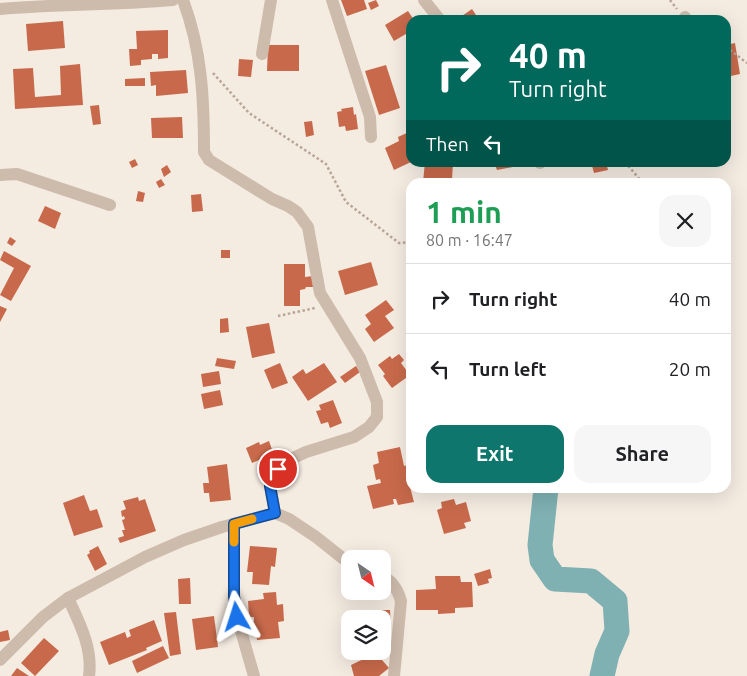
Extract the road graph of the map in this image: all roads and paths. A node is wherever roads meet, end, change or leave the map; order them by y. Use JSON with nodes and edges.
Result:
{"nodes":[{"id":1,"x":173,"y":0,"type":"edge"},
{"id":2,"x":183,"y":0,"type":"edge"},
{"id":3,"x":271,"y":0,"type":"edge"},
{"id":4,"x":332,"y":0,"type":"edge"},
{"id":5,"x":424,"y":0,"type":"edge"},
{"id":6,"x":0,"y":9,"type":"edge"},
{"id":7,"x":436,"y":15,"type":"edge"},
{"id":8,"x":731,"y":51,"type":"edge"},
{"id":9,"x":262,"y":54,"type":"dead end"},
{"id":10,"x":199,"y":56,"type":"junction"},
{"id":11,"x":747,"y":63,"type":"edge"},
{"id":12,"x":371,"y":137,"type":"dead end"},
{"id":13,"x":630,"y":167,"type":"edge"},
{"id":14,"x":0,"y":175,"type":"edge"},
{"id":15,"x":639,"y":178,"type":"edge"},
{"id":16,"x":110,"y":205,"type":"dead end"},
{"id":17,"x":406,"y":242,"type":"edge"},
{"id":18,"x":326,"y":305,"type":"junction"},
{"id":19,"x":278,"y":316,"type":"dead end"},
{"id":20,"x":275,"y":513,"type":"junction"},
{"id":21,"x":234,"y":524,"type":"junction"},
{"id":22,"x":341,"y":557,"type":"edge"},
{"id":23,"x":391,"y":582,"type":"edge"},
{"id":24,"x":68,"y":598,"type":"junction"},
{"id":25,"x":0,"y":660,"type":"edge"},
{"id":26,"x":89,"y":676,"type":"edge"},
{"id":27,"x":254,"y":676,"type":"edge"},
{"id":28,"x":394,"y":676,"type":"edge"}],
"edges":[{"from":1,"to":6,"type":"street"},
{"from":2,"to":10,"type":"street"},
{"from":3,"to":9,"type":"street"},
{"from":4,"to":12,"type":"street"},
{"from":5,"to":7,"type":"street"},
{"from":8,"to":11,"type":"path"},
{"from":10,"to":17,"type":"path"},
{"from":10,"to":18,"type":"street"},
{"from":13,"to":15,"type":"path"},
{"from":14,"to":16,"type":"street"},
{"from":18,"to":19,"type":"path"},
{"from":18,"to":20,"type":"street"},
{"from":20,"to":21,"type":"street"},
{"from":20,"to":22,"type":"street"},
{"from":21,"to":24,"type":"street"},
{"from":21,"to":27,"type":"street"},
{"from":23,"to":28,"type":"street"},
{"from":24,"to":25,"type":"street"},
{"from":24,"to":26,"type":"street"}]}
